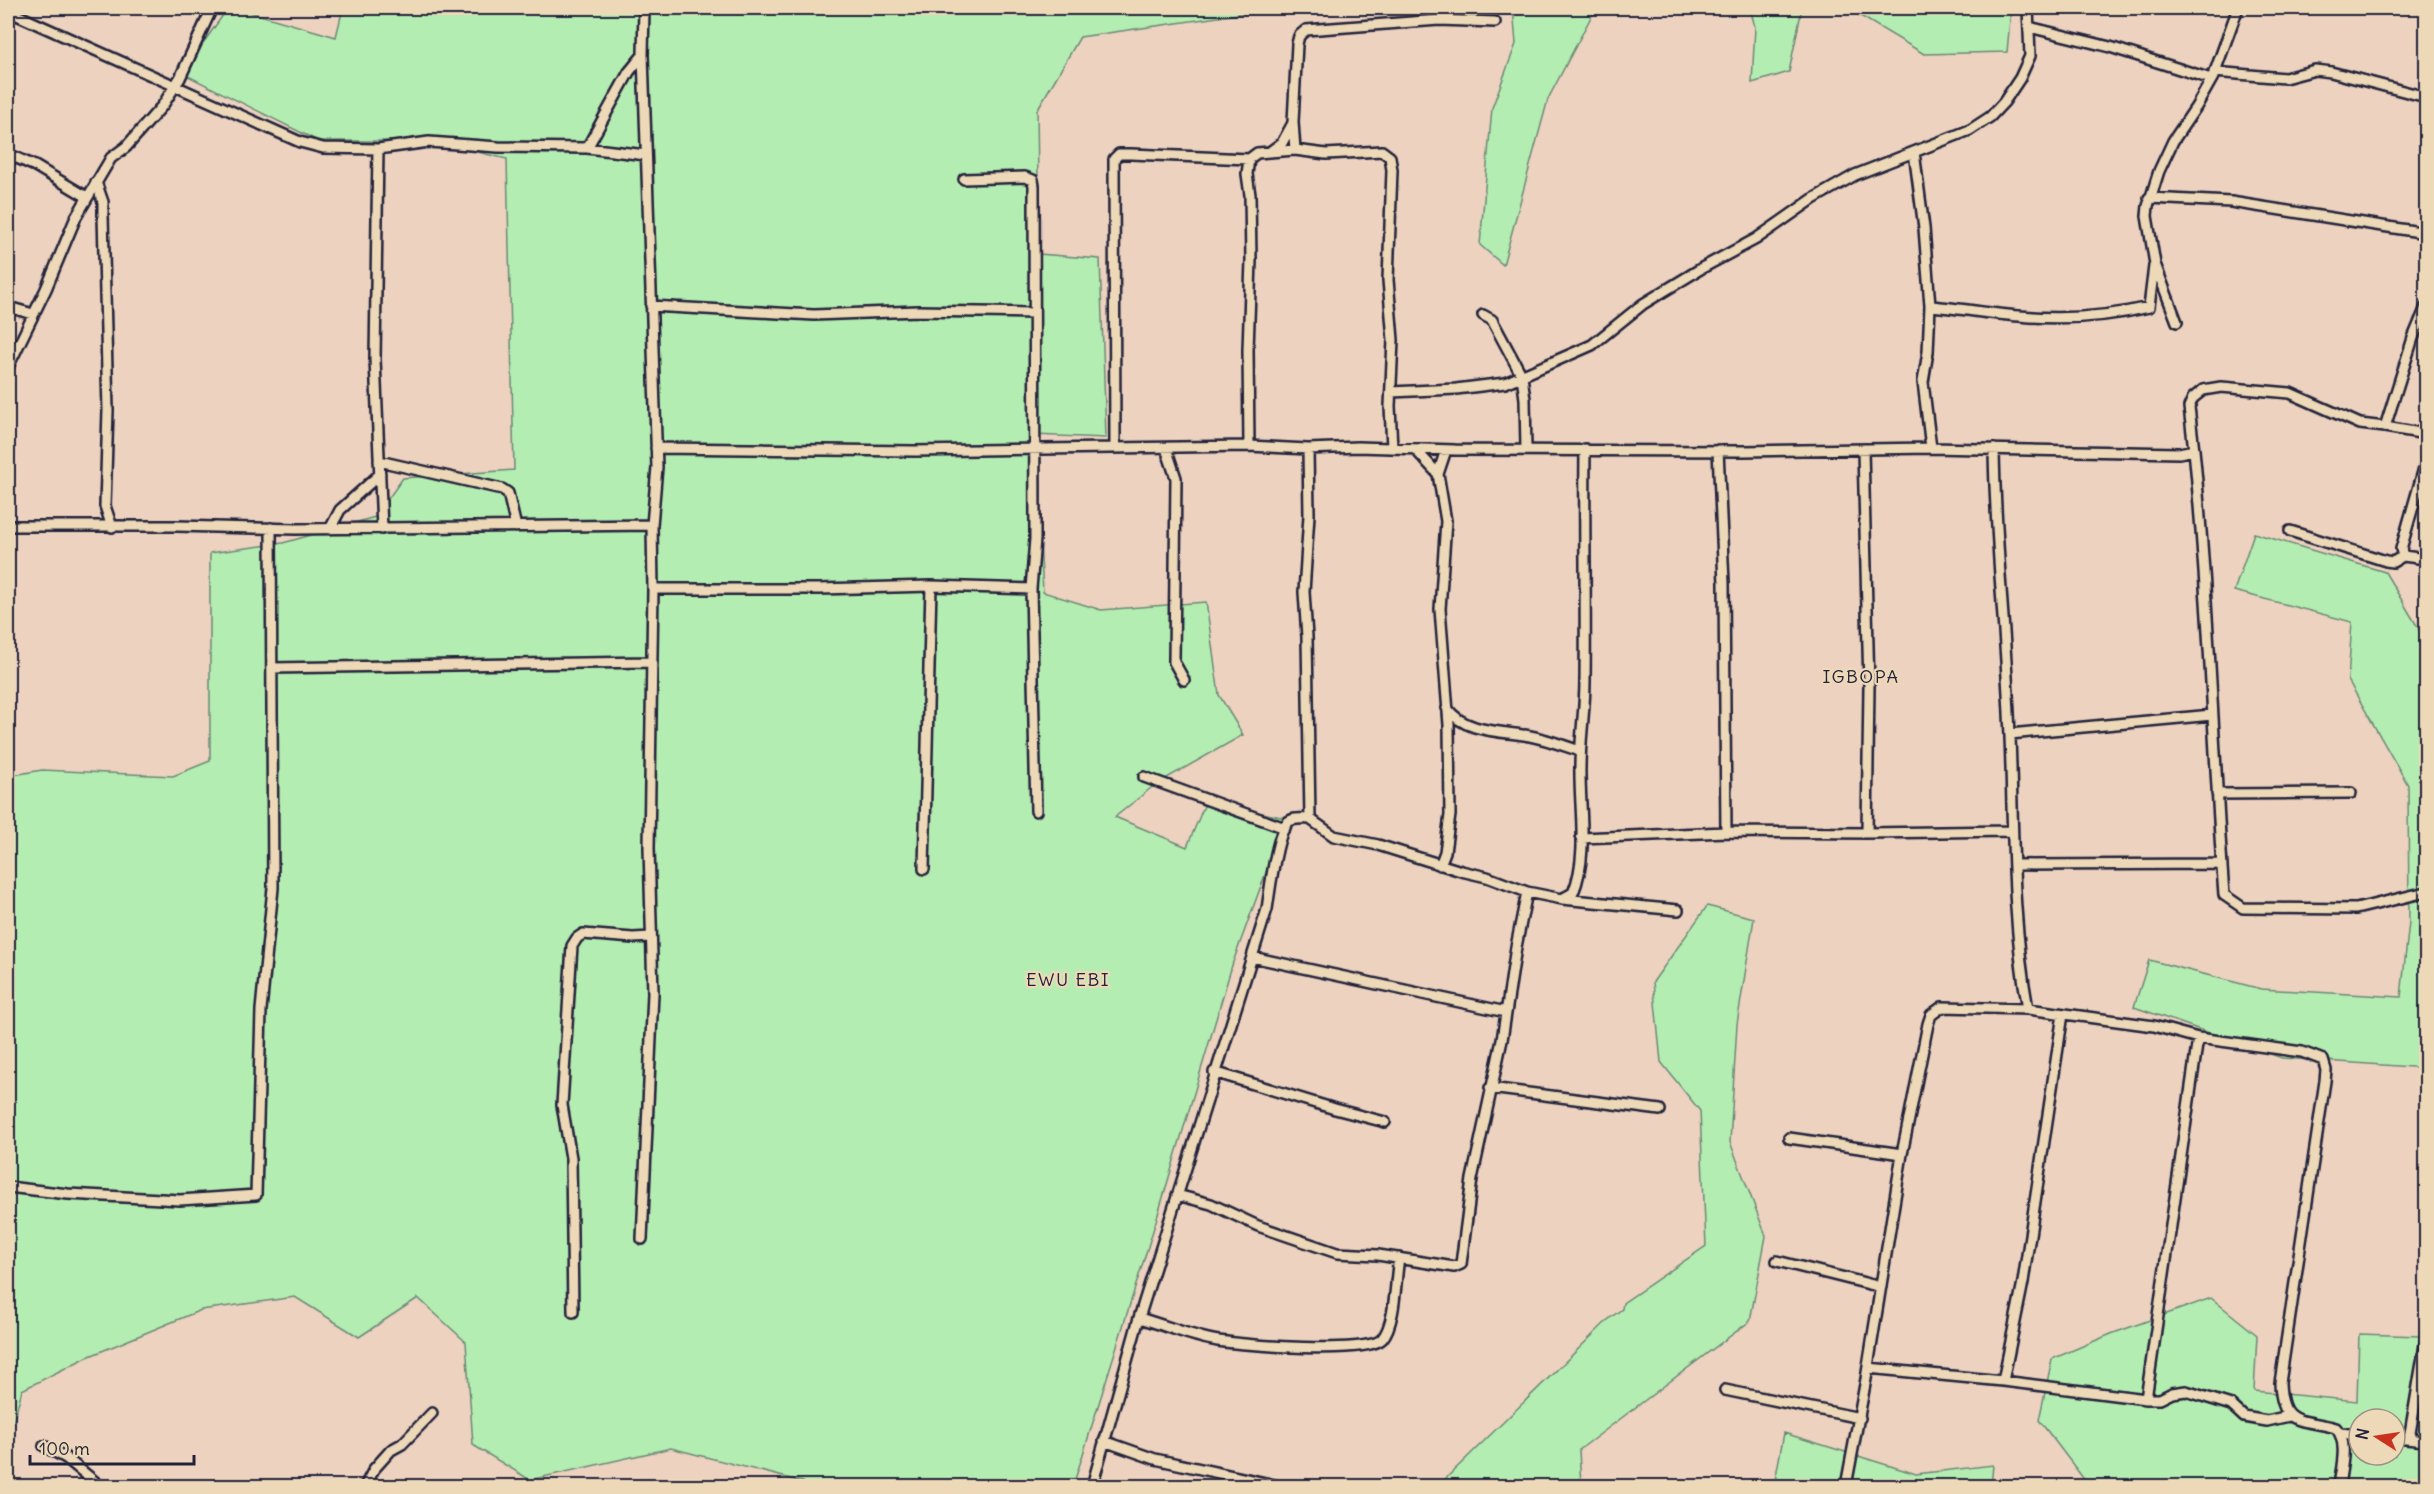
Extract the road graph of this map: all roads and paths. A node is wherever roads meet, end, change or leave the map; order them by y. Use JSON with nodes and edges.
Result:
{"nodes":[{"id":1,"x":212,"y":8,"type":"edge"},
{"id":2,"x":644,"y":8,"type":"edge"},
{"id":3,"x":2028,"y":8,"type":"edge"},
{"id":4,"x":2238,"y":8,"type":"edge"},
{"id":5,"x":8,"y":11,"type":"edge"},
{"id":6,"x":1495,"y":22,"type":"dead end"},
{"id":7,"x":2029,"y":27,"type":"junction"},
{"id":8,"x":643,"y":55,"type":"junction"},
{"id":9,"x":2213,"y":76,"type":"junction"},
{"id":10,"x":623,"y":83,"type":"junction"},
{"id":11,"x":644,"y":84,"type":"junction"},
{"id":12,"x":175,"y":85,"type":"junction"},
{"id":13,"x":2427,"y":97,"type":"edge"},
{"id":14,"x":1293,"y":122,"type":"junction"},
{"id":15,"x":587,"y":148,"type":"junction"},
{"id":16,"x":378,"y":149,"type":"junction"},
{"id":17,"x":1295,"y":150,"type":"junction"},
{"id":18,"x":1271,"y":152,"type":"junction"},
{"id":19,"x":1914,"y":152,"type":"junction"},
{"id":20,"x":8,"y":154,"type":"edge"},
{"id":21,"x":646,"y":155,"type":"junction"},
{"id":22,"x":1249,"y":159,"type":"junction"},
{"id":23,"x":964,"y":179,"type":"dead end"},
{"id":24,"x":96,"y":182,"type":"junction"},
{"id":25,"x":87,"y":197,"type":"junction"},
{"id":26,"x":2149,"y":198,"type":"junction"},
{"id":27,"x":2427,"y":233,"type":"edge"},
{"id":28,"x":2155,"y":264,"type":"junction"},
{"id":29,"x":651,"y":306,"type":"junction"},
{"id":30,"x":1930,"y":306,"type":"junction"},
{"id":31,"x":8,"y":307,"type":"edge"},
{"id":32,"x":2427,"y":307,"type":"edge"},
{"id":33,"x":1033,"y":313,"type":"junction"},
{"id":34,"x":33,"y":314,"type":"junction"},
{"id":35,"x":1483,"y":315,"type":"dead end"},
{"id":36,"x":2177,"y":322,"type":"dead end"},
{"id":37,"x":8,"y":367,"type":"edge"},
{"id":38,"x":1522,"y":376,"type":"junction"},
{"id":39,"x":1391,"y":392,"type":"junction"},
{"id":40,"x":2385,"y":427,"type":"junction"},
{"id":41,"x":2427,"y":434,"type":"edge"},
{"id":42,"x":1249,"y":446,"type":"junction"},
{"id":43,"x":656,"y":448,"type":"junction"},
{"id":44,"x":1115,"y":448,"type":"junction"},
{"id":45,"x":1166,"y":448,"type":"junction"},
{"id":46,"x":1392,"y":448,"type":"junction"},
{"id":47,"x":1931,"y":448,"type":"junction"},
{"id":48,"x":1034,"y":449,"type":"junction"},
{"id":49,"x":1415,"y":449,"type":"junction"},
{"id":50,"x":1526,"y":449,"type":"junction"},
{"id":51,"x":1585,"y":449,"type":"junction"},
{"id":52,"x":1994,"y":449,"type":"junction"},
{"id":53,"x":1308,"y":450,"type":"junction"},
{"id":54,"x":1446,"y":450,"type":"junction"},
{"id":55,"x":1718,"y":450,"type":"junction"},
{"id":56,"x":1863,"y":450,"type":"junction"},
{"id":57,"x":2194,"y":450,"type":"junction"},
{"id":58,"x":379,"y":461,"type":"junction"},
{"id":59,"x":2427,"y":461,"type":"edge"},
{"id":60,"x":380,"y":474,"type":"junction"},
{"id":61,"x":1438,"y":474,"type":"junction"},
{"id":62,"x":652,"y":525,"type":"junction"},
{"id":63,"x":8,"y":526,"type":"edge"},
{"id":64,"x":112,"y":526,"type":"junction"},
{"id":65,"x":516,"y":527,"type":"junction"},
{"id":66,"x":271,"y":528,"type":"junction"},
{"id":67,"x":330,"y":529,"type":"junction"},
{"id":68,"x":382,"y":529,"type":"junction"},
{"id":69,"x":2290,"y":531,"type":"dead end"},
{"id":70,"x":2403,"y":556,"type":"junction"},
{"id":71,"x":2427,"y":560,"type":"edge"},
{"id":72,"x":931,"y":586,"type":"junction"},
{"id":73,"x":1031,"y":589,"type":"junction"},
{"id":74,"x":653,"y":590,"type":"junction"},
{"id":75,"x":650,"y":662,"type":"junction"},
{"id":76,"x":272,"y":668,"type":"junction"},
{"id":77,"x":1184,"y":680,"type":"dead end"},
{"id":78,"x":1446,"y":706,"type":"junction"},
{"id":79,"x":2212,"y":715,"type":"junction"},
{"id":80,"x":2010,"y":734,"type":"junction"},
{"id":81,"x":1580,"y":751,"type":"junction"},
{"id":82,"x":1144,"y":777,"type":"dead end"},
{"id":83,"x":2351,"y":793,"type":"dead end"},
{"id":84,"x":2217,"y":794,"type":"junction"},
{"id":85,"x":1036,"y":811,"type":"dead end"},
{"id":86,"x":1310,"y":819,"type":"junction"},
{"id":87,"x":1285,"y":828,"type":"junction"},
{"id":88,"x":2012,"y":831,"type":"junction"},
{"id":89,"x":1726,"y":832,"type":"junction"},
{"id":90,"x":1867,"y":834,"type":"junction"},
{"id":91,"x":1581,"y":838,"type":"junction"},
{"id":92,"x":2222,"y":864,"type":"junction"},
{"id":93,"x":1440,"y":865,"type":"junction"},
{"id":94,"x":2015,"y":865,"type":"junction"},
{"id":95,"x":924,"y":869,"type":"dead end"},
{"id":96,"x":1527,"y":892,"type":"junction"},
{"id":97,"x":2427,"y":892,"type":"edge"},
{"id":98,"x":1562,"y":899,"type":"junction"},
{"id":99,"x":1678,"y":910,"type":"dead end"},
{"id":100,"x":651,"y":937,"type":"junction"},
{"id":101,"x":1252,"y":957,"type":"junction"},
{"id":102,"x":2028,"y":1009,"type":"junction"},
{"id":103,"x":1506,"y":1012,"type":"junction"},
{"id":104,"x":2063,"y":1014,"type":"junction"},
{"id":105,"x":2198,"y":1038,"type":"junction"},
{"id":106,"x":1214,"y":1072,"type":"junction"},
{"id":107,"x":1490,"y":1088,"type":"junction"},
{"id":108,"x":1660,"y":1110,"type":"dead end"},
{"id":109,"x":1384,"y":1122,"type":"dead end"},
{"id":110,"x":1789,"y":1138,"type":"dead end"},
{"id":111,"x":1902,"y":1154,"type":"junction"},
{"id":112,"x":8,"y":1187,"type":"edge"},
{"id":113,"x":1177,"y":1195,"type":"junction"},
{"id":114,"x":642,"y":1239,"type":"dead end"},
{"id":115,"x":1399,"y":1258,"type":"junction"},
{"id":116,"x":1777,"y":1261,"type":"dead end"},
{"id":117,"x":1881,"y":1287,"type":"junction"},
{"id":118,"x":573,"y":1312,"type":"dead end"},
{"id":119,"x":1139,"y":1318,"type":"junction"},
{"id":120,"x":2427,"y":1339,"type":"edge"},
{"id":121,"x":1868,"y":1368,"type":"junction"},
{"id":122,"x":2003,"y":1381,"type":"junction"},
{"id":123,"x":1725,"y":1390,"type":"dead end"},
{"id":124,"x":2146,"y":1400,"type":"junction"},
{"id":125,"x":432,"y":1413,"type":"dead end"},
{"id":126,"x":2289,"y":1416,"type":"junction"},
{"id":127,"x":1860,"y":1418,"type":"junction"},
{"id":128,"x":2340,"y":1433,"type":"junction"},
{"id":129,"x":2347,"y":1433,"type":"edge"},
{"id":130,"x":2409,"y":1439,"type":"joint"},
{"id":131,"x":1104,"y":1441,"type":"junction"},
{"id":132,"x":2427,"y":1441,"type":"edge"},
{"id":133,"x":44,"y":1446,"type":"dead end"},
{"id":134,"x":100,"y":1486,"type":"edge"},
{"id":135,"x":365,"y":1486,"type":"edge"},
{"id":136,"x":1092,"y":1486,"type":"edge"},
{"id":137,"x":1279,"y":1486,"type":"edge"},
{"id":138,"x":1846,"y":1486,"type":"edge"},
{"id":139,"x":2340,"y":1486,"type":"edge"}],
"edges":[{"from":1,"to":12,"type":"street"},
{"from":2,"to":8,"type":"street"},
{"from":3,"to":7,"type":"street"},
{"from":4,"to":9,"type":"street"},
{"from":5,"to":12,"type":"street"},
{"from":6,"to":14,"type":"street"},
{"from":7,"to":9,"type":"street"},
{"from":7,"to":19,"type":"street"},
{"from":8,"to":10,"type":"street"},
{"from":8,"to":11,"type":"street"},
{"from":9,"to":13,"type":"street"},
{"from":9,"to":26,"type":"street"},
{"from":10,"to":11,"type":"street"},
{"from":10,"to":15,"type":"street"},
{"from":11,"to":21,"type":"street"},
{"from":12,"to":16,"type":"street"},
{"from":12,"to":24,"type":"street"},
{"from":14,"to":17,"type":"street"},
{"from":14,"to":18,"type":"street"},
{"from":15,"to":16,"type":"street"},
{"from":15,"to":21,"type":"street"},
{"from":16,"to":58,"type":"street"},
{"from":17,"to":18,"type":"street"},
{"from":17,"to":39,"type":"street"},
{"from":18,"to":22,"type":"street"},
{"from":19,"to":30,"type":"street"},
{"from":19,"to":38,"type":"street"},
{"from":20,"to":25,"type":"street"},
{"from":21,"to":29,"type":"street"},
{"from":22,"to":42,"type":"street"},
{"from":22,"to":44,"type":"street"},
{"from":23,"to":33,"type":"street"},
{"from":24,"to":25,"type":"street"},
{"from":24,"to":64,"type":"street"},
{"from":25,"to":34,"type":"street"},
{"from":26,"to":27,"type":"street"},
{"from":26,"to":28,"type":"street"},
{"from":28,"to":30,"type":"street"},
{"from":28,"to":36,"type":"street"},
{"from":29,"to":33,"type":"street"},
{"from":29,"to":43,"type":"street"},
{"from":30,"to":47,"type":"street"},
{"from":31,"to":34,"type":"street"},
{"from":32,"to":40,"type":"street"},
{"from":33,"to":48,"type":"street"},
{"from":34,"to":37,"type":"street"},
{"from":35,"to":38,"type":"street"},
{"from":38,"to":39,"type":"street"},
{"from":38,"to":50,"type":"street"},
{"from":39,"to":46,"type":"street"},
{"from":40,"to":41,"type":"street"},
{"from":40,"to":57,"type":"street"},
{"from":42,"to":45,"type":"street"},
{"from":42,"to":53,"type":"street"},
{"from":43,"to":48,"type":"street"},
{"from":43,"to":62,"type":"street"},
{"from":44,"to":45,"type":"street"},
{"from":44,"to":48,"type":"street"},
{"from":45,"to":77,"type":"street"},
{"from":46,"to":49,"type":"street"},
{"from":46,"to":53,"type":"street"},
{"from":47,"to":52,"type":"street"},
{"from":47,"to":56,"type":"street"},
{"from":48,"to":73,"type":"street"},
{"from":49,"to":54,"type":"street"},
{"from":49,"to":61,"type":"street"},
{"from":50,"to":51,"type":"street"},
{"from":50,"to":54,"type":"street"},
{"from":51,"to":55,"type":"street"},
{"from":51,"to":81,"type":"street"},
{"from":52,"to":57,"type":"street"},
{"from":52,"to":80,"type":"street"},
{"from":53,"to":86,"type":"street"},
{"from":54,"to":61,"type":"street"},
{"from":55,"to":56,"type":"street"},
{"from":55,"to":89,"type":"street"},
{"from":56,"to":90,"type":"street"},
{"from":57,"to":79,"type":"street"},
{"from":58,"to":60,"type":"street"},
{"from":58,"to":65,"type":"street"},
{"from":59,"to":70,"type":"street"},
{"from":60,"to":67,"type":"street"},
{"from":60,"to":68,"type":"street"},
{"from":61,"to":78,"type":"street"},
{"from":62,"to":65,"type":"street"},
{"from":62,"to":74,"type":"street"},
{"from":63,"to":64,"type":"street"},
{"from":64,"to":66,"type":"street"},
{"from":65,"to":68,"type":"street"},
{"from":66,"to":67,"type":"street"},
{"from":66,"to":76,"type":"street"},
{"from":67,"to":68,"type":"street"},
{"from":69,"to":70,"type":"street"},
{"from":70,"to":71,"type":"street"},
{"from":72,"to":73,"type":"street"},
{"from":72,"to":74,"type":"street"},
{"from":72,"to":95,"type":"street"},
{"from":73,"to":85,"type":"street"},
{"from":74,"to":75,"type":"street"},
{"from":75,"to":76,"type":"street"},
{"from":75,"to":100,"type":"street"},
{"from":76,"to":112,"type":"street"},
{"from":78,"to":81,"type":"street"},
{"from":78,"to":93,"type":"street"},
{"from":79,"to":80,"type":"street"},
{"from":79,"to":84,"type":"street"},
{"from":80,"to":88,"type":"street"},
{"from":81,"to":91,"type":"street"},
{"from":82,"to":87,"type":"street"},
{"from":83,"to":84,"type":"street"},
{"from":84,"to":92,"type":"street"},
{"from":86,"to":87,"type":"street"},
{"from":86,"to":93,"type":"street"},
{"from":87,"to":101,"type":"street"},
{"from":88,"to":90,"type":"street"},
{"from":88,"to":94,"type":"street"},
{"from":89,"to":90,"type":"street"},
{"from":89,"to":91,"type":"street"},
{"from":91,"to":98,"type":"street"},
{"from":92,"to":94,"type":"street"},
{"from":92,"to":97,"type":"street"},
{"from":93,"to":96,"type":"street"},
{"from":94,"to":102,"type":"street"},
{"from":96,"to":98,"type":"street"},
{"from":96,"to":103,"type":"street"},
{"from":98,"to":99,"type":"street"},
{"from":100,"to":114,"type":"street"},
{"from":100,"to":118,"type":"street"},
{"from":101,"to":103,"type":"street"},
{"from":101,"to":106,"type":"street"},
{"from":102,"to":104,"type":"street"},
{"from":102,"to":111,"type":"street"},
{"from":103,"to":107,"type":"street"},
{"from":104,"to":105,"type":"street"},
{"from":104,"to":122,"type":"street"},
{"from":105,"to":124,"type":"street"},
{"from":105,"to":126,"type":"street"},
{"from":106,"to":109,"type":"street"},
{"from":106,"to":113,"type":"street"},
{"from":107,"to":108,"type":"street"},
{"from":107,"to":115,"type":"street"},
{"from":110,"to":111,"type":"street"},
{"from":111,"to":117,"type":"street"},
{"from":113,"to":115,"type":"street"},
{"from":113,"to":119,"type":"street"},
{"from":115,"to":119,"type":"street"},
{"from":116,"to":117,"type":"street"},
{"from":117,"to":121,"type":"street"},
{"from":119,"to":131,"type":"street"},
{"from":120,"to":130,"type":"street"},
{"from":121,"to":122,"type":"street"},
{"from":121,"to":127,"type":"street"},
{"from":122,"to":124,"type":"street"},
{"from":123,"to":127,"type":"street"},
{"from":124,"to":126,"type":"street"},
{"from":125,"to":135,"type":"street"},
{"from":126,"to":128,"type":"street"},
{"from":127,"to":138,"type":"street"},
{"from":128,"to":129,"type":"street"},
{"from":128,"to":139,"type":"street"},
{"from":130,"to":132,"type":"street"},
{"from":131,"to":136,"type":"street"},
{"from":131,"to":137,"type":"street"},
{"from":133,"to":134,"type":"street"}]}
